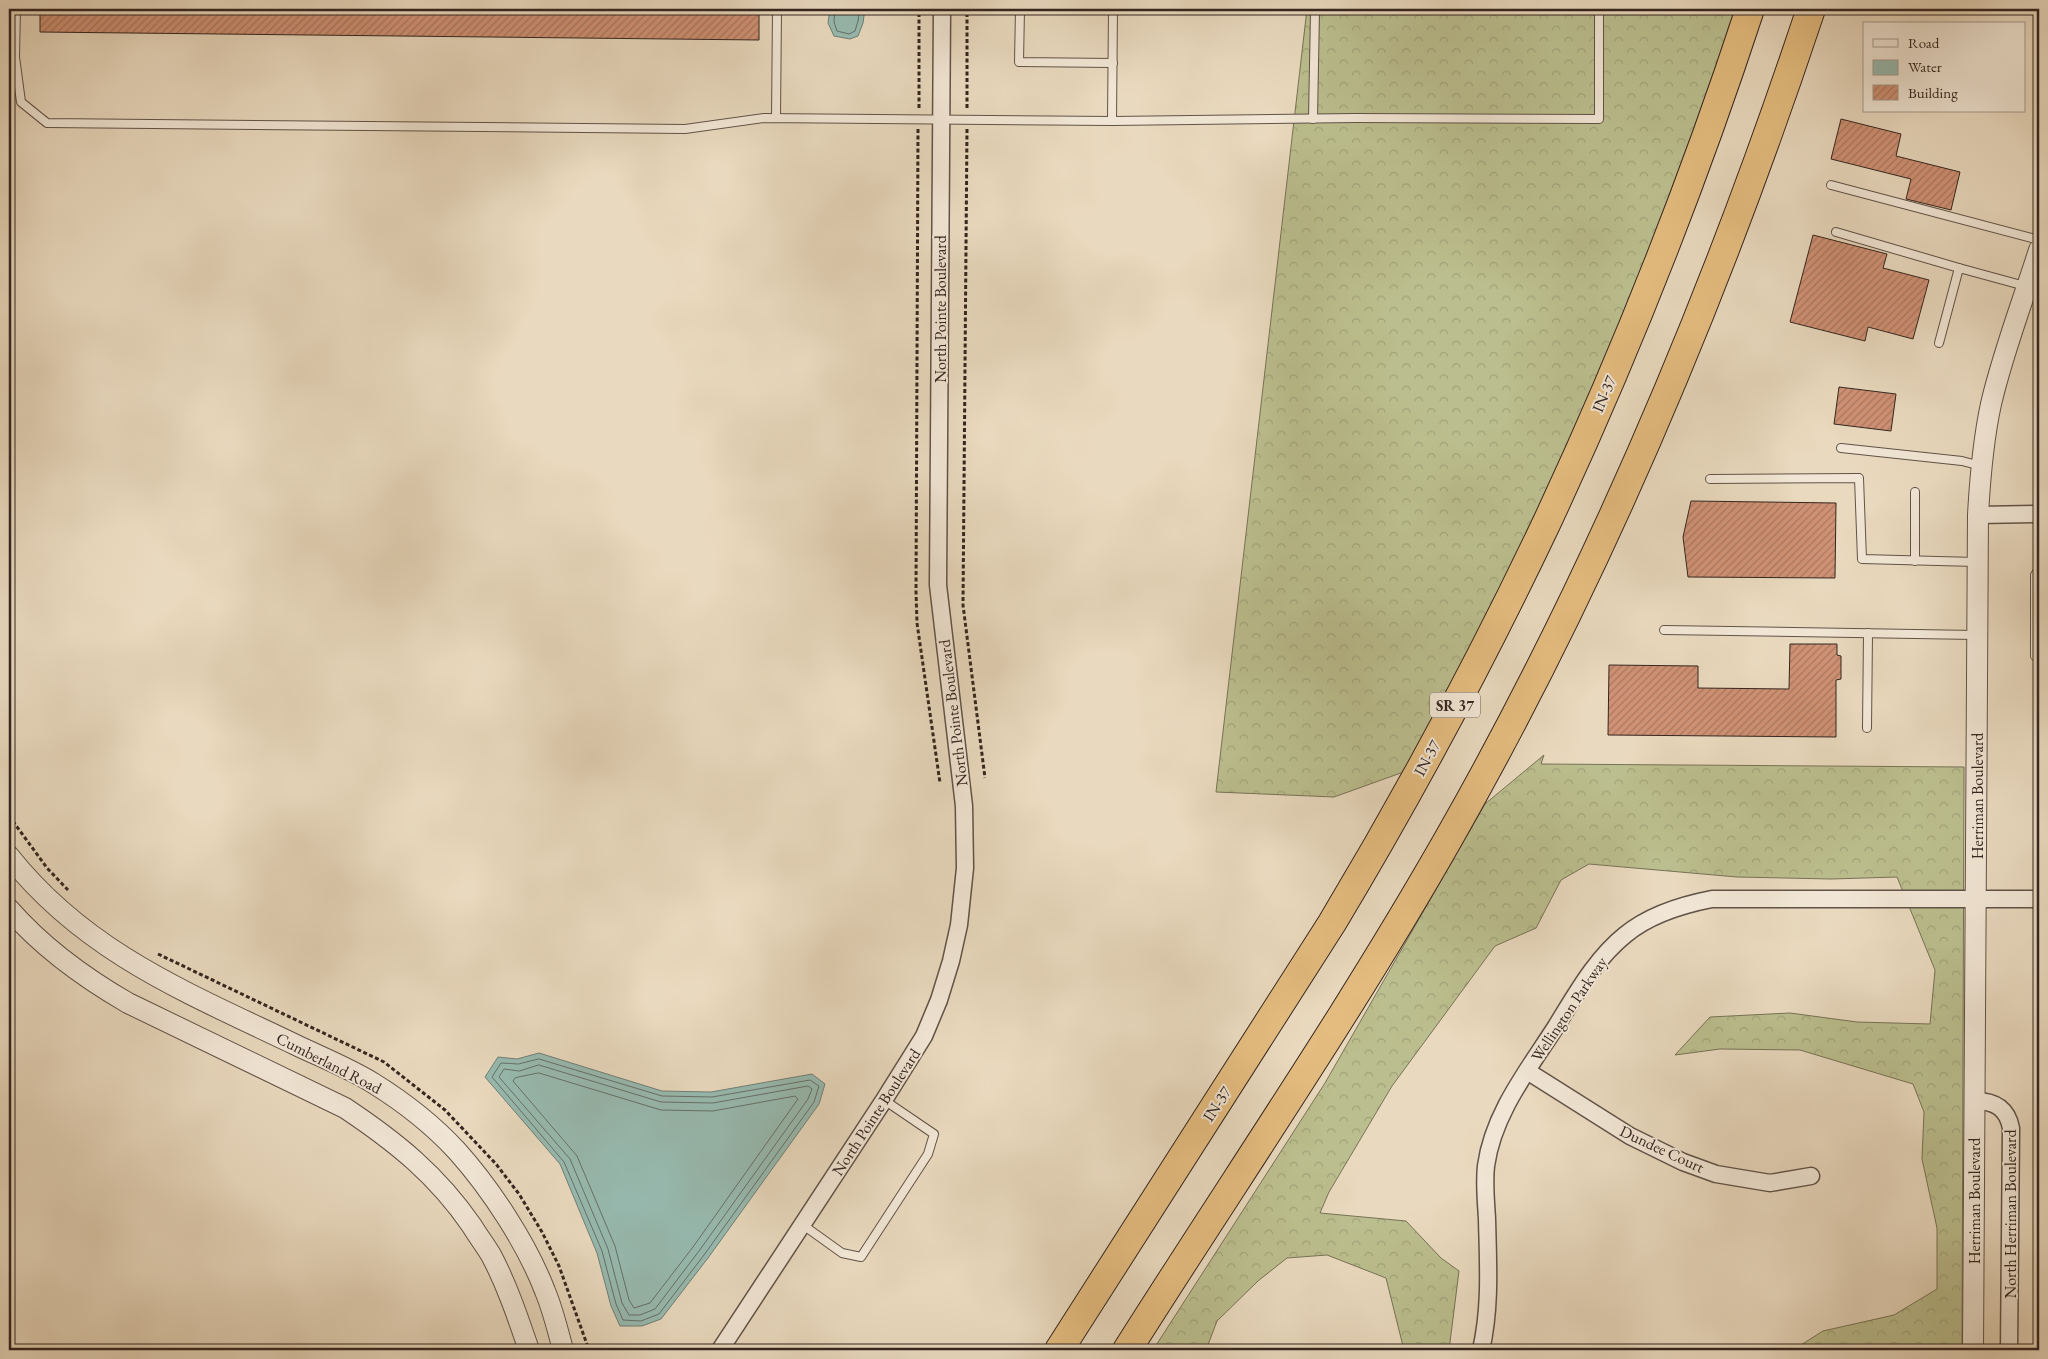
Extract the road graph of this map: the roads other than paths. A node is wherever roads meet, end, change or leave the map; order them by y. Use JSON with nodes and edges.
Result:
{"nodes":[{"id":1,"x":16,"y":9,"type":"edge"},
{"id":2,"x":778,"y":9,"type":"edge"},
{"id":3,"x":942,"y":9,"type":"edge"},
{"id":4,"x":1020,"y":9,"type":"edge"},
{"id":5,"x":1113,"y":9,"type":"edge"},
{"id":6,"x":1600,"y":9,"type":"edge"},
{"id":7,"x":1750,"y":9,"type":"edge"},
{"id":8,"x":1811,"y":9,"type":"edge"},
{"id":9,"x":1315,"y":11,"type":"dead end"},
{"id":10,"x":1113,"y":63,"type":"junction"},
{"id":11,"x":776,"y":118,"type":"junction"},
{"id":12,"x":1313,"y":118,"type":"junction"},
{"id":13,"x":940,"y":120,"type":"junction"},
{"id":14,"x":1112,"y":121,"type":"junction"},
{"id":15,"x":1831,"y":185,"type":"dead end"},
{"id":16,"x":1836,"y":232,"type":"dead end"},
{"id":17,"x":2039,"y":240,"type":"edge"},
{"id":18,"x":2039,"y":250,"type":"edge"},
{"id":19,"x":1958,"y":268,"type":"junction"},
{"id":20,"x":2027,"y":286,"type":"junction"},
{"id":21,"x":1939,"y":342,"type":"dead end"},
{"id":22,"x":1841,"y":448,"type":"dead end"},
{"id":23,"x":1981,"y":466,"type":"junction"},
{"id":24,"x":1710,"y":479,"type":"dead end"},
{"id":25,"x":1915,"y":492,"type":"dead end"},
{"id":26,"x":2039,"y":514,"type":"edge"},
{"id":27,"x":1978,"y":515,"type":"junction"},
{"id":28,"x":1915,"y":561,"type":"junction"},
{"id":29,"x":1978,"y":562,"type":"junction"},
{"id":30,"x":2039,"y":569,"type":"edge"},
{"id":31,"x":1664,"y":630,"type":"dead end"},
{"id":32,"x":1868,"y":633,"type":"junction"},
{"id":33,"x":1978,"y":635,"type":"junction"},
{"id":34,"x":2035,"y":656,"type":"dead end"},
{"id":35,"x":1867,"y":728,"type":"dead end"},
{"id":36,"x":9,"y":856,"type":"edge"},
{"id":37,"x":1977,"y":899,"type":"junction"},
{"id":38,"x":2039,"y":899,"type":"edge"},
{"id":39,"x":9,"y":909,"type":"edge"},
{"id":40,"x":1527,"y":1072,"type":"junction"},
{"id":41,"x":884,"y":1100,"type":"junction"},
{"id":42,"x":1975,"y":1101,"type":"junction"},
{"id":43,"x":1811,"y":1176,"type":"dead end"},
{"id":44,"x":803,"y":1225,"type":"junction"},
{"id":45,"x":529,"y":1350,"type":"edge"},
{"id":46,"x":564,"y":1350,"type":"edge"},
{"id":47,"x":720,"y":1350,"type":"edge"},
{"id":48,"x":1059,"y":1350,"type":"edge"},
{"id":49,"x":1127,"y":1350,"type":"edge"},
{"id":50,"x":1481,"y":1350,"type":"edge"},
{"id":51,"x":1973,"y":1350,"type":"edge"},
{"id":52,"x":2009,"y":1350,"type":"edge"}],
"edges":[{"from":1,"to":11,"type":"lane"},
{"from":2,"to":11,"type":"lane"},
{"from":3,"to":13,"type":"street","name":"North Pointe Boulevard"},
{"from":4,"to":10,"type":"lane"},
{"from":5,"to":10,"type":"lane"},
{"from":6,"to":12,"type":"lane"},
{"from":7,"to":48,"type":"highway","name":"IN-37","number":"SR 37"},
{"from":8,"to":49,"type":"highway"},
{"from":9,"to":12,"type":"lane"},
{"from":10,"to":14,"type":"lane"},
{"from":11,"to":13,"type":"lane"},
{"from":12,"to":14,"type":"lane"},
{"from":13,"to":14,"type":"lane"},
{"from":13,"to":41,"type":"street","name":"North Pointe Boulevard"},
{"from":15,"to":17,"type":"lane"},
{"from":16,"to":19,"type":"lane"},
{"from":18,"to":20,"type":"street","name":"Herriman Boulevard"},
{"from":19,"to":20,"type":"lane"},
{"from":19,"to":21,"type":"lane"},
{"from":20,"to":23,"type":"street","name":"Herriman Boulevard"},
{"from":22,"to":23,"type":"lane"},
{"from":23,"to":27,"type":"street","name":"Herriman Boulevard"},
{"from":24,"to":28,"type":"lane"},
{"from":25,"to":28,"type":"lane"},
{"from":26,"to":27,"type":"street"},
{"from":27,"to":29,"type":"street","name":"Herriman Boulevard"},
{"from":28,"to":29,"type":"lane"},
{"from":29,"to":33,"type":"street","name":"Herriman Boulevard"},
{"from":30,"to":34,"type":"lane"},
{"from":31,"to":32,"type":"lane"},
{"from":32,"to":33,"type":"lane"},
{"from":32,"to":35,"type":"lane"},
{"from":33,"to":37,"type":"street","name":"Herriman Boulevard"},
{"from":36,"to":46,"type":"street","name":"Cumberland Road"},
{"from":37,"to":38,"type":"street","name":"Wellington Parkway"},
{"from":37,"to":40,"type":"street","name":"Wellington Parkway"},
{"from":37,"to":42,"type":"street","name":"Herriman Boulevard"},
{"from":39,"to":45,"type":"street","name":"Cumberland Road"},
{"from":40,"to":43,"type":"street","name":"Dundee Court"},
{"from":40,"to":50,"type":"street","name":"Wellington Parkway"},
{"from":41,"to":44,"type":"street","name":"North Pointe Boulevard"},
{"from":41,"to":44,"type":"lane"},
{"from":42,"to":51,"type":"street","name":"Herriman Boulevard"},
{"from":42,"to":52,"type":"street","name":"North Herriman Boulevard"},
{"from":44,"to":47,"type":"street","name":"North Pointe Boulevard"}]}
